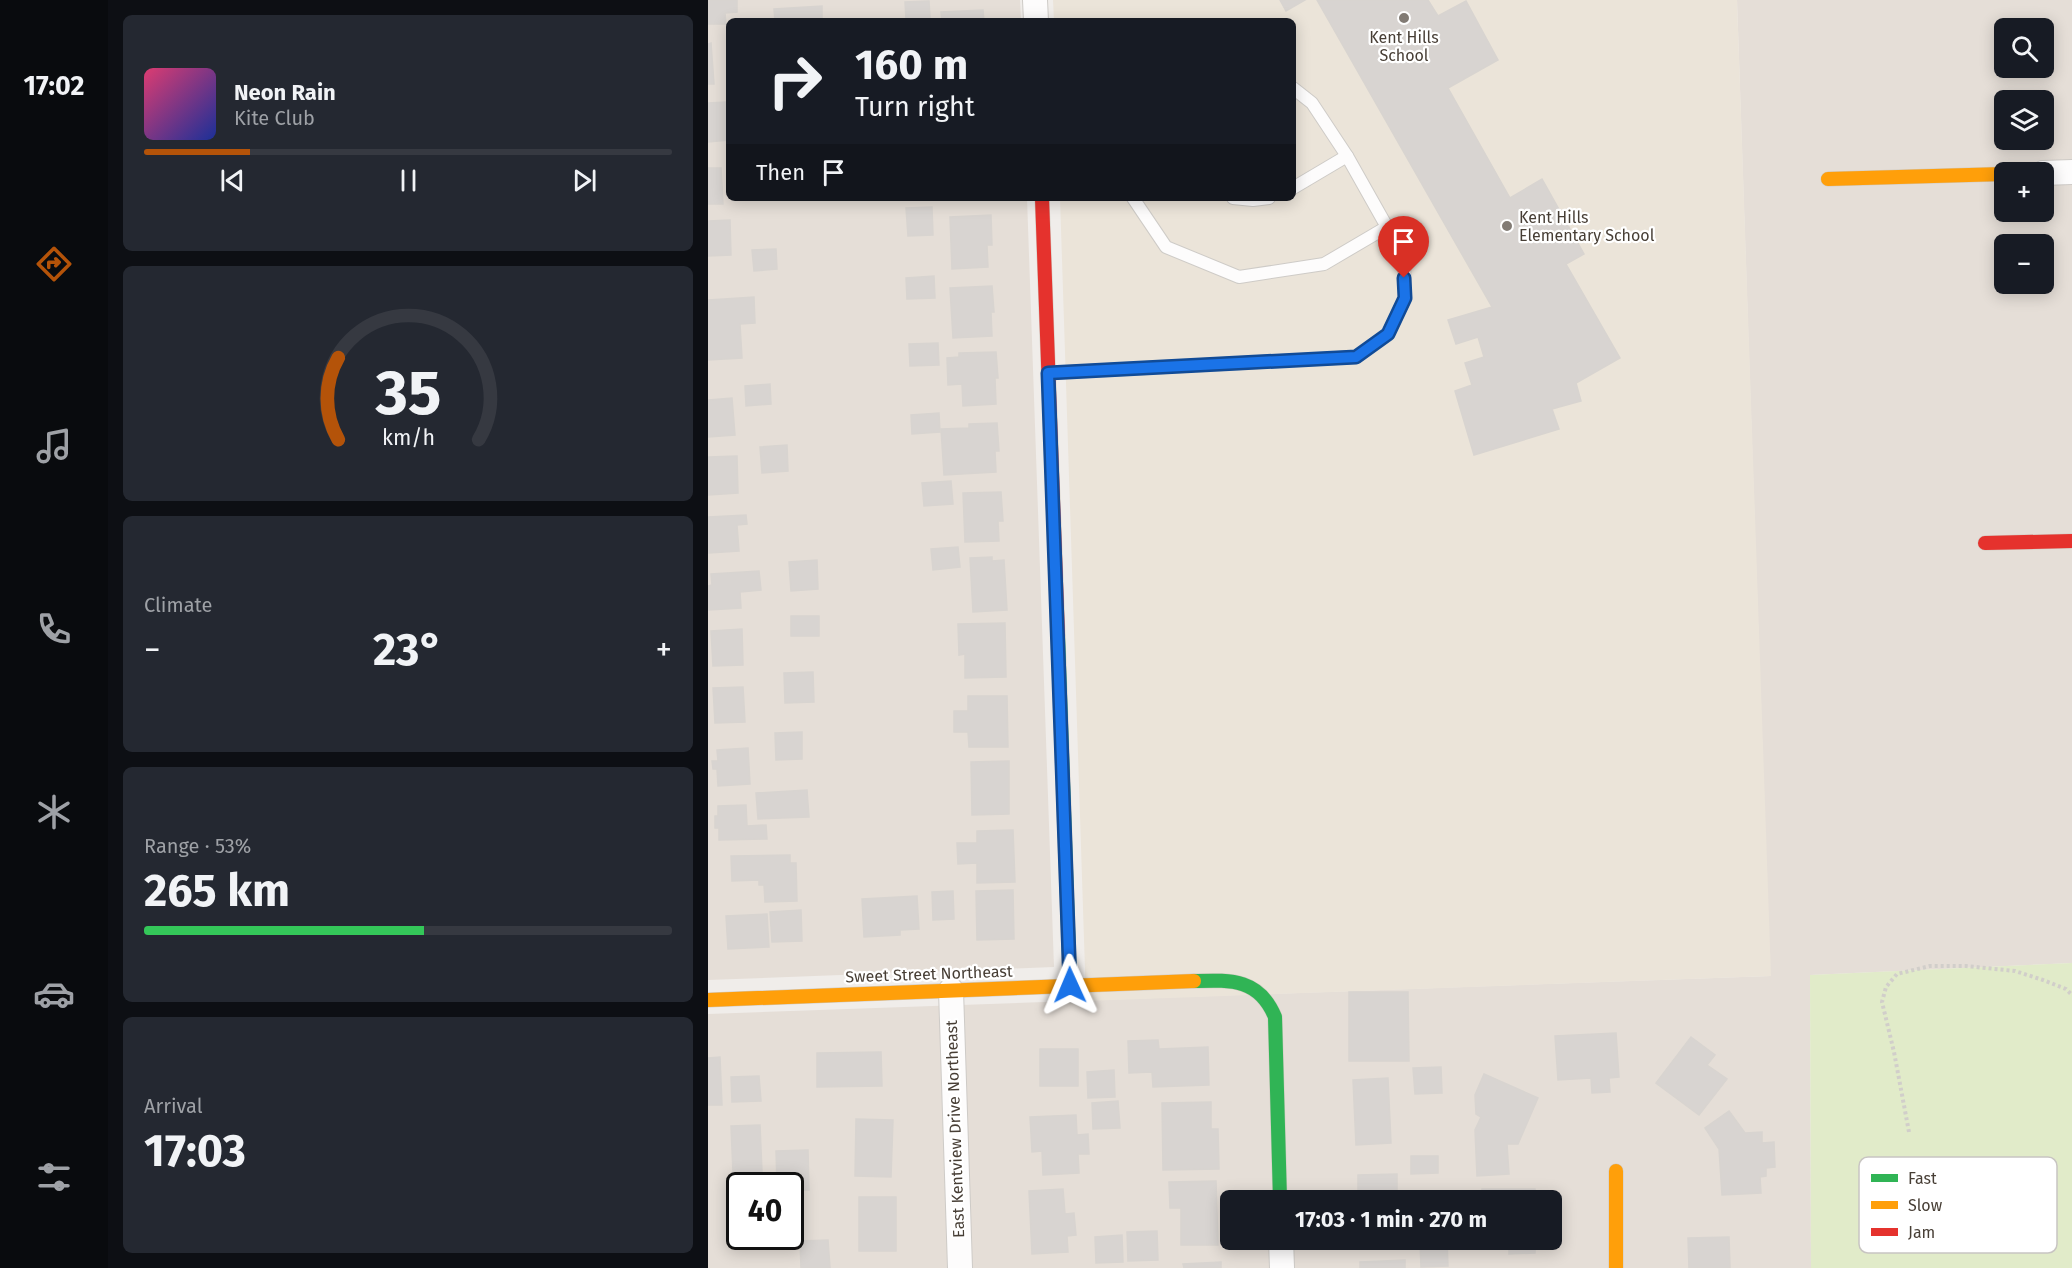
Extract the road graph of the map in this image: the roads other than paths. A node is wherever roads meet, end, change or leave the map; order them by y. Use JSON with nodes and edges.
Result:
{"nodes":[{"id":1,"x":1035,"y":0,"type":"edge"},
{"id":2,"x":1036,"y":18,"type":"edge"},
{"id":3,"x":1296,"y":90,"type":"edge"},
{"id":4,"x":1347,"y":156,"type":"junction"},
{"id":5,"x":2072,"y":172,"type":"edge"},
{"id":6,"x":2054,"y":173,"type":"edge"},
{"id":7,"x":1994,"y":174,"type":"edge"},
{"id":8,"x":1828,"y":179,"type":"dead end"},
{"id":9,"x":1296,"y":186,"type":"edge"},
{"id":10,"x":1042,"y":201,"type":"edge"},
{"id":11,"x":1134,"y":201,"type":"edge"},
{"id":12,"x":1387,"y":227,"type":"junction"},
{"id":13,"x":1048,"y":373,"type":"junction"},
{"id":14,"x":2072,"y":542,"type":"edge"},
{"id":15,"x":1985,"y":543,"type":"dead end"},
{"id":16,"x":1070,"y":985,"type":"junction"},
{"id":17,"x":951,"y":990,"type":"junction"},
{"id":18,"x":708,"y":1000,"type":"edge"},
{"id":19,"x":1616,"y":1171,"type":"dead end"},
{"id":20,"x":1280,"y":1190,"type":"edge"},
{"id":21,"x":1281,"y":1250,"type":"edge"},
{"id":22,"x":960,"y":1268,"type":"edge"},
{"id":23,"x":1282,"y":1268,"type":"edge"},
{"id":24,"x":1616,"y":1268,"type":"edge"}],
"edges":[{"from":1,"to":2,"type":"street"},
{"from":3,"to":4,"type":"lane"},
{"from":4,"to":9,"type":"lane"},
{"from":4,"to":12,"type":"lane"},
{"from":5,"to":6,"type":"street"},
{"from":7,"to":8,"type":"street"},
{"from":10,"to":13,"type":"street"},
{"from":11,"to":12,"type":"lane"},
{"from":12,"to":13,"type":"lane"},
{"from":13,"to":16,"type":"street"},
{"from":14,"to":15,"type":"street"},
{"from":16,"to":17,"type":"street","name":"Sweet Street Northeast"},
{"from":16,"to":20,"type":"street","name":"Sweet Street Northeast"},
{"from":17,"to":18,"type":"street","name":"Sweet Street Northeast"},
{"from":17,"to":22,"type":"street","name":"East Kentview Drive Northeast"},
{"from":19,"to":24,"type":"street"},
{"from":21,"to":23,"type":"street"}]}
